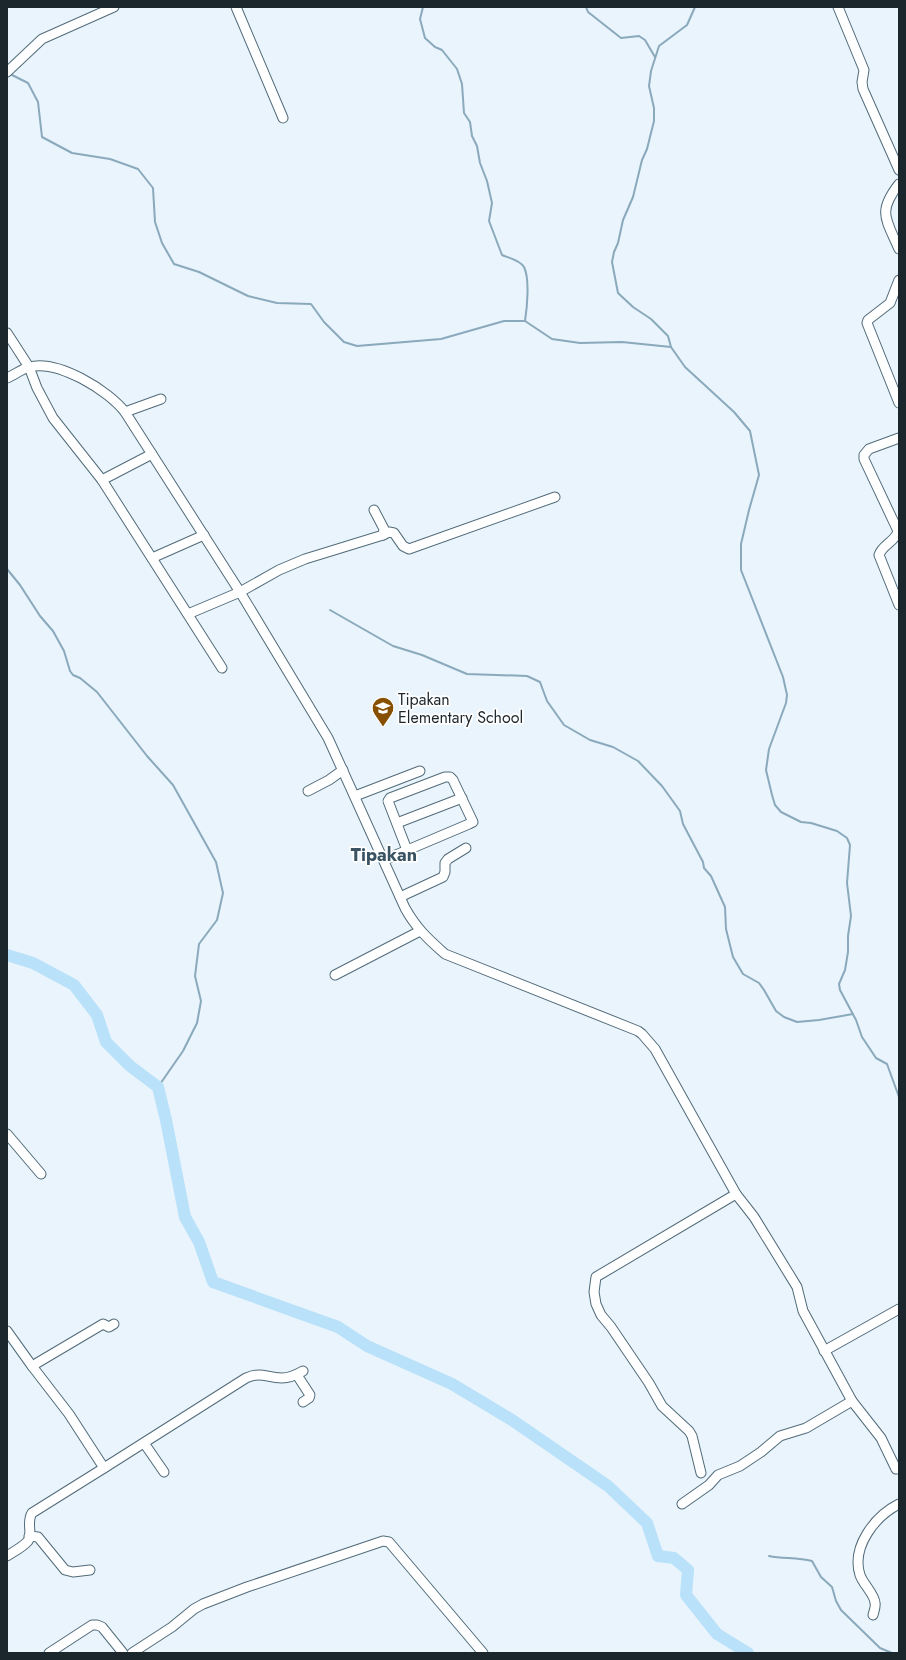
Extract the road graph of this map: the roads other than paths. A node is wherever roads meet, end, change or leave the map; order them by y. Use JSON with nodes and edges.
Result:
{"nodes":[{"id":1,"x":114,"y":7,"type":"edge"},
{"id":2,"x":236,"y":7,"type":"edge"},
{"id":3,"x":838,"y":7,"type":"edge"},
{"id":4,"x":7,"y":72,"type":"edge"},
{"id":5,"x":283,"y":118,"type":"dead end"},
{"id":6,"x":899,"y":170,"type":"edge"},
{"id":7,"x":899,"y":184,"type":"edge"},
{"id":8,"x":899,"y":249,"type":"edge"},
{"id":9,"x":899,"y":280,"type":"edge"},
{"id":10,"x":7,"y":333,"type":"edge"},
{"id":11,"x":29,"y":367,"type":"junction"},
{"id":12,"x":7,"y":378,"type":"edge"},
{"id":13,"x":161,"y":399,"type":"dead end"},
{"id":14,"x":899,"y":403,"type":"edge"},
{"id":15,"x":125,"y":412,"type":"junction"},
{"id":16,"x":899,"y":438,"type":"edge"},
{"id":17,"x":152,"y":454,"type":"junction"},
{"id":18,"x":102,"y":480,"type":"junction"},
{"id":19,"x":555,"y":496,"type":"dead end"},
{"id":20,"x":374,"y":510,"type":"dead end"},
{"id":21,"x":204,"y":534,"type":"junction"},
{"id":22,"x":383,"y":535,"type":"junction"},
{"id":23,"x":152,"y":558,"type":"junction"},
{"id":24,"x":240,"y":592,"type":"junction"},
{"id":25,"x":899,"y":605,"type":"edge"},
{"id":26,"x":188,"y":614,"type":"junction"},
{"id":27,"x":222,"y":668,"type":"dead end"},
{"id":28,"x":342,"y":770,"type":"junction"},
{"id":29,"x":420,"y":771,"type":"dead end"},
{"id":30,"x":308,"y":791,"type":"dead end"},
{"id":31,"x":355,"y":796,"type":"junction"},
{"id":32,"x":462,"y":798,"type":"junction"},
{"id":33,"x":397,"y":823,"type":"junction"},
{"id":34,"x":466,"y":848,"type":"dead end"},
{"id":35,"x":407,"y":850,"type":"junction"},
{"id":36,"x":384,"y":860,"type":"junction"},
{"id":37,"x":400,"y":897,"type":"junction"},
{"id":38,"x":420,"y":931,"type":"junction"},
{"id":39,"x":334,"y":975,"type":"dead end"},
{"id":40,"x":7,"y":1134,"type":"edge"},
{"id":41,"x":41,"y":1174,"type":"dead end"},
{"id":42,"x":736,"y":1194,"type":"junction"},
{"id":43,"x":899,"y":1309,"type":"edge"},
{"id":44,"x":114,"y":1324,"type":"dead end"},
{"id":45,"x":7,"y":1331,"type":"edge"},
{"id":46,"x":824,"y":1351,"type":"junction"},
{"id":47,"x":32,"y":1366,"type":"junction"},
{"id":48,"x":303,"y":1402,"type":"dead end"},
{"id":49,"x":852,"y":1402,"type":"junction"},
{"id":50,"x":144,"y":1443,"type":"junction"},
{"id":51,"x":104,"y":1468,"type":"junction"},
{"id":52,"x":164,"y":1472,"type":"dead end"},
{"id":53,"x":898,"y":1472,"type":"edge"},
{"id":54,"x":701,"y":1473,"type":"dead end"},
{"id":55,"x":682,"y":1504,"type":"dead end"},
{"id":56,"x":899,"y":1504,"type":"edge"},
{"id":57,"x":29,"y":1536,"type":"junction"},
{"id":58,"x":7,"y":1556,"type":"edge"},
{"id":59,"x":90,"y":1570,"type":"dead end"},
{"id":60,"x":873,"y":1615,"type":"dead end"},
{"id":61,"x":49,"y":1653,"type":"edge"},
{"id":62,"x":123,"y":1653,"type":"edge"},
{"id":63,"x":132,"y":1653,"type":"edge"},
{"id":64,"x":483,"y":1653,"type":"edge"}],
"edges":[{"from":1,"to":4,"type":"street"},
{"from":2,"to":5,"type":"street"},
{"from":3,"to":6,"type":"street"},
{"from":7,"to":8,"type":"street"},
{"from":9,"to":14,"type":"street"},
{"from":10,"to":11,"type":"street"},
{"from":11,"to":12,"type":"street"},
{"from":11,"to":15,"type":"street"},
{"from":11,"to":18,"type":"street"},
{"from":13,"to":15,"type":"street"},
{"from":15,"to":17,"type":"street"},
{"from":16,"to":25,"type":"street"},
{"from":17,"to":18,"type":"street"},
{"from":17,"to":21,"type":"street"},
{"from":18,"to":23,"type":"street"},
{"from":19,"to":22,"type":"street"},
{"from":20,"to":22,"type":"street"},
{"from":21,"to":23,"type":"street"},
{"from":21,"to":24,"type":"street"},
{"from":22,"to":24,"type":"street"},
{"from":23,"to":26,"type":"street"},
{"from":24,"to":26,"type":"street"},
{"from":24,"to":28,"type":"street"},
{"from":26,"to":27,"type":"street"},
{"from":28,"to":30,"type":"street"},
{"from":28,"to":31,"type":"street"},
{"from":29,"to":31,"type":"street"},
{"from":31,"to":36,"type":"street"},
{"from":32,"to":33,"type":"street"},
{"from":32,"to":33,"type":"street"},
{"from":32,"to":35,"type":"street"},
{"from":33,"to":35,"type":"street"},
{"from":34,"to":37,"type":"street"},
{"from":35,"to":36,"type":"street"},
{"from":36,"to":37,"type":"street"},
{"from":37,"to":38,"type":"street"},
{"from":38,"to":39,"type":"street"},
{"from":38,"to":42,"type":"street"},
{"from":40,"to":41,"type":"street"},
{"from":42,"to":46,"type":"street"},
{"from":42,"to":54,"type":"street"},
{"from":43,"to":46,"type":"street"},
{"from":44,"to":47,"type":"street"},
{"from":45,"to":47,"type":"street"},
{"from":46,"to":49,"type":"street"},
{"from":47,"to":51,"type":"street"},
{"from":48,"to":50,"type":"street"},
{"from":49,"to":53,"type":"street"},
{"from":49,"to":55,"type":"street"},
{"from":50,"to":51,"type":"street"},
{"from":50,"to":52,"type":"street"},
{"from":51,"to":57,"type":"street"},
{"from":56,"to":60,"type":"street"},
{"from":57,"to":58,"type":"street"},
{"from":57,"to":59,"type":"street"},
{"from":61,"to":62,"type":"street"},
{"from":63,"to":64,"type":"street"}]}
